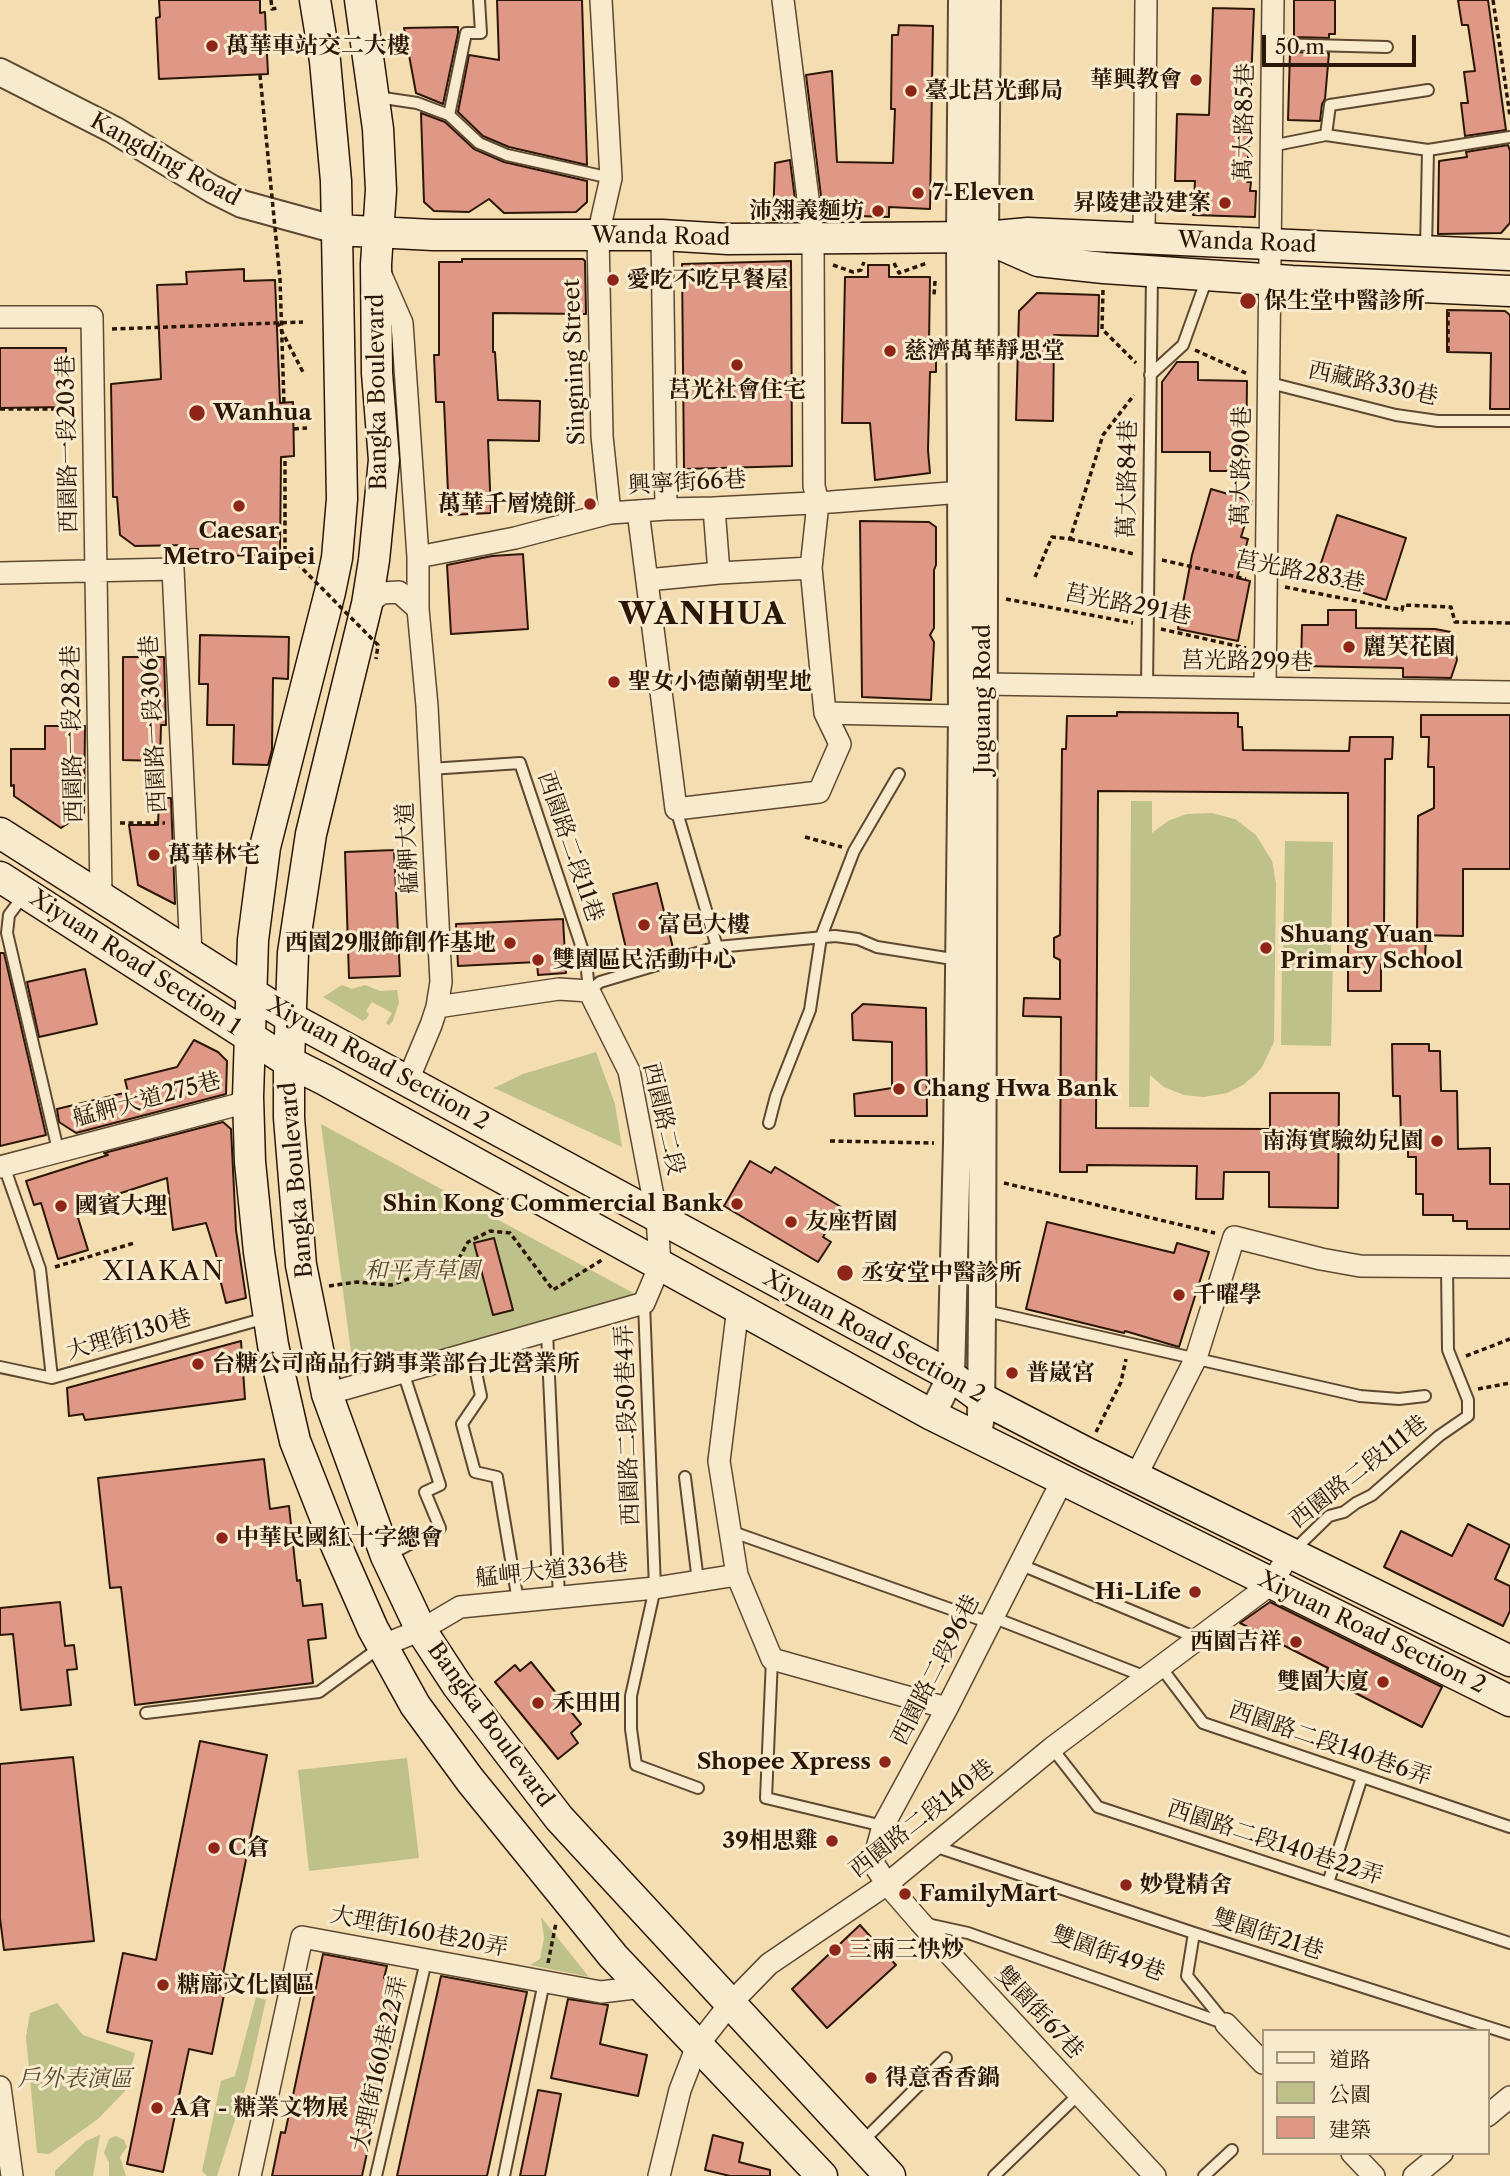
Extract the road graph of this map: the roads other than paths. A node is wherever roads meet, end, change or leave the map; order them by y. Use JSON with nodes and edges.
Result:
{"nodes":[{"id":1,"x":315,"y":0,"type":"edge"},
{"id":2,"x":360,"y":0,"type":"edge"},
{"id":3,"x":479,"y":0,"type":"edge"},
{"id":4,"x":601,"y":0,"type":"edge"},
{"id":5,"x":783,"y":0,"type":"edge"},
{"id":6,"x":962,"y":0,"type":"edge"},
{"id":7,"x":987,"y":0,"type":"edge"},
{"id":8,"x":1146,"y":0,"type":"edge"},
{"id":9,"x":1273,"y":0,"type":"edge"},
{"id":10,"x":1273,"y":44,"type":"junction"},
{"id":11,"x":1387,"y":47,"type":"dead end"},
{"id":12,"x":0,"y":72,"type":"edge"},
{"id":13,"x":1428,"y":90,"type":"dead end"},
{"id":14,"x":374,"y":97,"type":"junction"},
{"id":15,"x":449,"y":115,"type":"junction"},
{"id":16,"x":1326,"y":135,"type":"junction"},
{"id":17,"x":1510,"y":137,"type":"edge"},
{"id":18,"x":1271,"y":146,"type":"junction"},
{"id":19,"x":1428,"y":150,"type":"junction"},
{"id":20,"x":611,"y":178,"type":"junction"},
{"id":21,"x":337,"y":230,"type":"junction"},
{"id":22,"x":380,"y":232,"type":"junction"},
{"id":23,"x":598,"y":235,"type":"junction"},
{"id":24,"x":662,"y":235,"type":"junction"},
{"id":25,"x":972,"y":236,"type":"junction"},
{"id":26,"x":813,"y":238,"type":"junction"},
{"id":27,"x":1144,"y":238,"type":"junction"},
{"id":28,"x":1269,"y":245,"type":"junction"},
{"id":29,"x":1426,"y":251,"type":"junction"},
{"id":30,"x":1510,"y":255,"type":"edge"},
{"id":31,"x":376,"y":264,"type":"junction"},
{"id":32,"x":1153,"y":273,"type":"junction"},
{"id":33,"x":1208,"y":276,"type":"junction"},
{"id":34,"x":1268,"y":279,"type":"junction"},
{"id":35,"x":1510,"y":291,"type":"edge"},
{"id":36,"x":0,"y":317,"type":"edge"},
{"id":37,"x":1150,"y":375,"type":"junction"},
{"id":38,"x":1270,"y":383,"type":"junction"},
{"id":39,"x":1510,"y":421,"type":"edge"},
{"id":40,"x":963,"y":492,"type":"junction"},
{"id":41,"x":818,"y":503,"type":"junction"},
{"id":42,"x":715,"y":508,"type":"junction"},
{"id":43,"x":666,"y":509,"type":"junction"},
{"id":44,"x":638,"y":511,"type":"junction"},
{"id":45,"x":610,"y":513,"type":"junction"},
{"id":46,"x":418,"y":557,"type":"junction"},
{"id":47,"x":811,"y":568,"type":"junction"},
{"id":48,"x":96,"y":571,"type":"junction"},
{"id":49,"x":0,"y":573,"type":"edge"},
{"id":50,"x":719,"y":573,"type":"junction"},
{"id":51,"x":647,"y":580,"type":"junction"},
{"id":52,"x":367,"y":604,"type":"junction"},
{"id":53,"x":418,"y":609,"type":"junction"},
{"id":54,"x":983,"y":684,"type":"junction"},
{"id":55,"x":1147,"y":687,"type":"junction"},
{"id":56,"x":1265,"y":688,"type":"junction"},
{"id":57,"x":1510,"y":692,"type":"edge"},
{"id":58,"x":825,"y":713,"type":"junction"},
{"id":59,"x":962,"y":716,"type":"junction"},
{"id":60,"x":430,"y":769,"type":"junction"},
{"id":61,"x":899,"y":774,"type":"dead end"},
{"id":62,"x":676,"y":809,"type":"junction"},
{"id":63,"x":0,"y":833,"type":"edge"},
{"id":64,"x":0,"y":877,"type":"edge"},
{"id":65,"x":25,"y":893,"type":"junction"},
{"id":66,"x":101,"y":896,"type":"junction"},
{"id":67,"x":821,"y":937,"type":"junction"},
{"id":68,"x":717,"y":947,"type":"junction"},
{"id":69,"x":191,"y":954,"type":"junction"},
{"id":70,"x":959,"y":960,"type":"junction"},
{"id":71,"x":589,"y":991,"type":"junction"},
{"id":72,"x":250,"y":992,"type":"junction"},
{"id":73,"x":437,"y":1007,"type":"junction"},
{"id":74,"x":291,"y":1018,"type":"junction"},
{"id":75,"x":270,"y":1050,"type":"junction"},
{"id":76,"x":408,"y":1080,"type":"junction"},
{"id":77,"x":248,"y":1097,"type":"junction"},
{"id":78,"x":769,"y":1123,"type":"dead end"},
{"id":79,"x":58,"y":1150,"type":"junction"},
{"id":80,"x":2,"y":1166,"type":"edge"},
{"id":81,"x":657,"y":1217,"type":"junction"},
{"id":82,"x":660,"y":1265,"type":"junction"},
{"id":83,"x":1447,"y":1266,"type":"junction"},
{"id":84,"x":1510,"y":1266,"type":"edge"},
{"id":85,"x":644,"y":1303,"type":"junction"},
{"id":86,"x":738,"y":1307,"type":"junction"},
{"id":87,"x":982,"y":1310,"type":"junction"},
{"id":88,"x":269,"y":1318,"type":"junction"},
{"id":89,"x":547,"y":1332,"type":"junction"},
{"id":90,"x":472,"y":1353,"type":"junction"},
{"id":91,"x":1196,"y":1358,"type":"junction"},
{"id":92,"x":0,"y":1367,"type":"edge"},
{"id":93,"x":403,"y":1372,"type":"junction"},
{"id":94,"x":951,"y":1376,"type":"junction"},
{"id":95,"x":52,"y":1378,"type":"junction"},
{"id":96,"x":327,"y":1394,"type":"junction"},
{"id":97,"x":1425,"y":1396,"type":"dead end"},
{"id":98,"x":981,"y":1398,"type":"junction"},
{"id":99,"x":932,"y":1415,"type":"junction"},
{"id":100,"x":978,"y":1438,"type":"junction"},
{"id":101,"x":1136,"y":1476,"type":"junction"},
{"id":102,"x":685,"y":1477,"type":"dead end"},
{"id":103,"x":1062,"y":1481,"type":"junction"},
{"id":104,"x":730,"y":1531,"type":"junction"},
{"id":105,"x":1290,"y":1553,"type":"junction"},
{"id":106,"x":386,"y":1556,"type":"junction"},
{"id":107,"x":1019,"y":1564,"type":"junction"},
{"id":108,"x":737,"y":1575,"type":"junction"},
{"id":109,"x":698,"y":1581,"type":"junction"},
{"id":110,"x":1271,"y":1584,"type":"junction"},
{"id":111,"x":655,"y":1588,"type":"junction"},
{"id":112,"x":559,"y":1597,"type":"junction"},
{"id":113,"x":518,"y":1601,"type":"junction"},
{"id":114,"x":991,"y":1620,"type":"junction"},
{"id":115,"x":421,"y":1630,"type":"junction"},
{"id":116,"x":1198,"y":1639,"type":"junction"},
{"id":117,"x":381,"y":1646,"type":"junction"},
{"id":118,"x":772,"y":1659,"type":"junction"},
{"id":119,"x":1510,"y":1661,"type":"edge"},
{"id":120,"x":1154,"y":1672,"type":"junction"},
{"id":121,"x":1510,"y":1700,"type":"edge"},
{"id":122,"x":947,"y":1708,"type":"junction"},
{"id":123,"x":146,"y":1713,"type":"dead end"},
{"id":124,"x":1052,"y":1748,"type":"junction"},
{"id":125,"x":1362,"y":1777,"type":"junction"},
{"id":126,"x":698,"y":1788,"type":"dead end"},
{"id":127,"x":883,"y":1826,"type":"junction"},
{"id":128,"x":1510,"y":1828,"type":"edge"},
{"id":129,"x":934,"y":1846,"type":"junction"},
{"id":130,"x":1328,"y":1883,"type":"junction"},
{"id":131,"x":887,"y":1884,"type":"junction"},
{"id":132,"x":920,"y":1923,"type":"junction"},
{"id":133,"x":1194,"y":1933,"type":"junction"},
{"id":134,"x":1510,"y":1943,"type":"edge"},
{"id":135,"x":426,"y":1961,"type":"junction"},
{"id":136,"x":544,"y":1982,"type":"junction"},
{"id":137,"x":643,"y":1987,"type":"junction"},
{"id":138,"x":730,"y":2004,"type":"junction"},
{"id":139,"x":1226,"y":2024,"type":"junction"},
{"id":140,"x":1510,"y":2034,"type":"edge"},
{"id":141,"x":697,"y":2046,"type":"junction"},
{"id":142,"x":946,"y":2058,"type":"dead end"},
{"id":143,"x":1262,"y":2062,"type":"edge"},
{"id":144,"x":0,"y":2087,"type":"edge"},
{"id":145,"x":1079,"y":2094,"type":"junction"},
{"id":146,"x":1509,"y":2100,"type":"edge"},
{"id":147,"x":1489,"y":2115,"type":"edge"},
{"id":148,"x":860,"y":2144,"type":"junction"},
{"id":149,"x":1233,"y":2150,"type":"dead end"},
{"id":150,"x":1354,"y":2155,"type":"edge"},
{"id":151,"x":1440,"y":2155,"type":"edge"},
{"id":152,"x":1154,"y":2175,"type":"edge"},
{"id":153,"x":12,"y":2176,"type":"edge"},
{"id":154,"x":250,"y":2176,"type":"edge"},
{"id":155,"x":376,"y":2176,"type":"edge"},
{"id":156,"x":504,"y":2176,"type":"edge"},
{"id":157,"x":659,"y":2176,"type":"edge"},
{"id":158,"x":822,"y":2176,"type":"edge"},
{"id":159,"x":890,"y":2176,"type":"edge"},
{"id":160,"x":994,"y":2176,"type":"edge"},
{"id":161,"x":1204,"y":2176,"type":"edge"},
{"id":162,"x":1374,"y":2176,"type":"edge"},
{"id":163,"x":1414,"y":2176,"type":"edge"}],
"edges":[{"from":1,"to":21,"type":"main road","name":"Bangka Boulevard"},
{"from":2,"to":14,"type":"main road","name":"Bangka Boulevard"},
{"from":3,"to":15,"type":"lane"},
{"from":4,"to":20,"type":"street","name":"Singning Street"},
{"from":5,"to":26,"type":"street"},
{"from":6,"to":25,"type":"street","name":"Juguang Road"},
{"from":7,"to":25,"type":"street","name":"Juguang Road"},
{"from":8,"to":27,"type":"street"},
{"from":9,"to":10,"type":"street","name":"萬大路85巷"},
{"from":10,"to":11,"type":"lane"},
{"from":10,"to":18,"type":"street","name":"萬大路85巷"},
{"from":12,"to":21,"type":"street","name":"Kangding Road"},
{"from":13,"to":16,"type":"lane"},
{"from":14,"to":15,"type":"lane"},
{"from":14,"to":22,"type":"main road","name":"Bangka Boulevard"},
{"from":15,"to":20,"type":"lane"},
{"from":16,"to":18,"type":"lane"},
{"from":16,"to":19,"type":"lane"},
{"from":17,"to":19,"type":"lane"},
{"from":18,"to":28,"type":"street","name":"萬大路85巷"},
{"from":19,"to":29,"type":"lane"},
{"from":20,"to":23,"type":"street","name":"Singning Street"},
{"from":21,"to":22,"type":"main road","name":"Wanda Road"},
{"from":21,"to":72,"type":"main road","name":"Bangka Boulevard"},
{"from":22,"to":23,"type":"main road","name":"Wanda Road"},
{"from":22,"to":31,"type":"main road","name":"Bangka Boulevard"},
{"from":23,"to":24,"type":"main road","name":"Wanda Road"},
{"from":23,"to":45,"type":"street","name":"Singning Street"},
{"from":24,"to":26,"type":"main road","name":"Wanda Road"},
{"from":24,"to":43,"type":"street"},
{"from":25,"to":26,"type":"main road","name":"Wanda Road"},
{"from":25,"to":27,"type":"main road","name":"Wanda Road"},
{"from":25,"to":32,"type":"main road","name":"Wanda Road"},
{"from":25,"to":40,"type":"street","name":"Juguang Road"},
{"from":25,"to":54,"type":"street","name":"Juguang Road"},
{"from":26,"to":41,"type":"street"},
{"from":27,"to":28,"type":"main road","name":"Wanda Road"},
{"from":28,"to":29,"type":"main road","name":"Wanda Road"},
{"from":28,"to":34,"type":"street","name":"萬大路90巷"},
{"from":29,"to":30,"type":"main road","name":"Wanda Road"},
{"from":31,"to":46,"type":"street","name":"艋舺大道"},
{"from":31,"to":52,"type":"main road","name":"Bangka Boulevard"},
{"from":32,"to":33,"type":"main road","name":"Wanda Road"},
{"from":32,"to":37,"type":"lane","name":"萬大路84巷"},
{"from":33,"to":34,"type":"main road","name":"Wanda Road"},
{"from":33,"to":37,"type":"lane"},
{"from":34,"to":35,"type":"main road","name":"Wanda Road"},
{"from":34,"to":38,"type":"street","name":"萬大路90巷"},
{"from":36,"to":48,"type":"street","name":"西園路一段203巷"},
{"from":37,"to":55,"type":"lane","name":"萬大路84巷"},
{"from":38,"to":39,"type":"lane","name":"西藏路330巷"},
{"from":38,"to":56,"type":"street","name":"萬大路90巷"},
{"from":40,"to":41,"type":"street","name":"興寧街66巷"},
{"from":40,"to":59,"type":"street","name":"Juguang Road"},
{"from":41,"to":42,"type":"street","name":"興寧街66巷"},
{"from":41,"to":47,"type":"street"},
{"from":42,"to":43,"type":"street","name":"興寧街66巷"},
{"from":42,"to":50,"type":"street"},
{"from":43,"to":44,"type":"street","name":"興寧街66巷"},
{"from":44,"to":45,"type":"street","name":"興寧街66巷"},
{"from":44,"to":51,"type":"street"},
{"from":45,"to":46,"type":"street","name":"興寧街66巷"},
{"from":46,"to":53,"type":"street","name":"艋舺大道"},
{"from":47,"to":50,"type":"street"},
{"from":47,"to":58,"type":"street"},
{"from":48,"to":49,"type":"street"},
{"from":48,"to":66,"type":"street","name":"西園路一段282巷"},
{"from":48,"to":69,"type":"street","name":"西園路一段306巷"},
{"from":50,"to":51,"type":"street"},
{"from":51,"to":62,"type":"street"},
{"from":52,"to":53,"type":"street"},
{"from":52,"to":74,"type":"main road","name":"Bangka Boulevard"},
{"from":53,"to":60,"type":"street","name":"艋舺大道"},
{"from":54,"to":55,"type":"street","name":"莒光路299巷"},
{"from":54,"to":87,"type":"street","name":"Juguang Road"},
{"from":55,"to":56,"type":"street","name":"莒光路299巷"},
{"from":56,"to":57,"type":"street","name":"莒光路299巷"},
{"from":58,"to":59,"type":"street"},
{"from":58,"to":62,"type":"street"},
{"from":59,"to":70,"type":"street","name":"Juguang Road"},
{"from":60,"to":71,"type":"lane","name":"西園路二段11巷"},
{"from":60,"to":73,"type":"street","name":"艋舺大道"},
{"from":61,"to":67,"type":"lane"},
{"from":62,"to":68,"type":"lane"},
{"from":63,"to":66,"type":"main road","name":"Xiyuan Road Section 1"},
{"from":64,"to":65,"type":"main road","name":"Xiyuan Road Section 1"},
{"from":65,"to":75,"type":"main road","name":"Xiyuan Road Section 1"},
{"from":65,"to":79,"type":"lane"},
{"from":66,"to":69,"type":"main road","name":"Xiyuan Road Section 1"},
{"from":67,"to":68,"type":"lane"},
{"from":67,"to":70,"type":"lane"},
{"from":67,"to":78,"type":"lane"},
{"from":68,"to":71,"type":"lane"},
{"from":69,"to":72,"type":"main road","name":"Xiyuan Road Section 1"},
{"from":70,"to":94,"type":"street","name":"Juguang Road"},
{"from":71,"to":73,"type":"street"},
{"from":71,"to":81,"type":"street","name":"西園路二段"},
{"from":72,"to":74,"type":"main road","name":"Xiyuan Road Section 2"},
{"from":72,"to":75,"type":"main road","name":"Bangka Boulevard"},
{"from":73,"to":76,"type":"street","name":"艋舺大道"},
{"from":74,"to":75,"type":"main road","name":"Bangka Boulevard"},
{"from":74,"to":76,"type":"main road","name":"Xiyuan Road Section 2"},
{"from":75,"to":77,"type":"main road","name":"Bangka Boulevard"},
{"from":75,"to":82,"type":"main road","name":"Xiyuan Road Section 2"},
{"from":75,"to":96,"type":"main road","name":"Bangka Boulevard"},
{"from":76,"to":81,"type":"main road","name":"Xiyuan Road Section 2"},
{"from":77,"to":79,"type":"street","name":"艋舺大道275巷"},
{"from":77,"to":88,"type":"main road","name":"Bangka Boulevard"},
{"from":79,"to":80,"type":"street","name":"艋舺大道275巷"},
{"from":80,"to":95,"type":"lane"},
{"from":81,"to":82,"type":"street","name":"西園路二段"},
{"from":81,"to":94,"type":"main road","name":"Xiyuan Road Section 2"},
{"from":82,"to":85,"type":"street"},
{"from":82,"to":86,"type":"main road","name":"Xiyuan Road Section 2"},
{"from":83,"to":84,"type":"street"},
{"from":83,"to":91,"type":"street"},
{"from":83,"to":105,"type":"lane","name":"西園路二段111巷"},
{"from":85,"to":89,"type":"street"},
{"from":85,"to":111,"type":"lane","name":"西園路二段50巷4弄"},
{"from":86,"to":99,"type":"main road","name":"Xiyuan Road Section 2"},
{"from":86,"to":104,"type":"street"},
{"from":87,"to":91,"type":"lane"},
{"from":87,"to":98,"type":"street","name":"Juguang Road"},
{"from":88,"to":95,"type":"lane","name":"大理街130巷"},
{"from":88,"to":117,"type":"main road","name":"Bangka Boulevard"},
{"from":89,"to":90,"type":"street"},
{"from":89,"to":112,"type":"lane"},
{"from":90,"to":93,"type":"street"},
{"from":90,"to":113,"type":"lane"},
{"from":91,"to":97,"type":"lane"},
{"from":91,"to":101,"type":"street"},
{"from":92,"to":95,"type":"lane","name":"大理街130巷"},
{"from":93,"to":96,"type":"street"},
{"from":93,"to":106,"type":"lane"},
{"from":94,"to":98,"type":"main road","name":"Xiyuan Road Section 2"},
{"from":94,"to":99,"type":"street"},
{"from":96,"to":106,"type":"main road","name":"Bangka Boulevard"},
{"from":98,"to":100,"type":"street","name":"Juguang Road"},
{"from":98,"to":101,"type":"main road","name":"Xiyuan Road Section 2"},
{"from":99,"to":100,"type":"main road","name":"Xiyuan Road Section 2"},
{"from":100,"to":103,"type":"main road","name":"Xiyuan Road Section 2"},
{"from":101,"to":105,"type":"main road","name":"Xiyuan Road Section 2"},
{"from":102,"to":109,"type":"lane"},
{"from":103,"to":107,"type":"street","name":"西園路二段96巷"},
{"from":103,"to":110,"type":"main road","name":"Xiyuan Road Section 2"},
{"from":104,"to":108,"type":"street"},
{"from":104,"to":114,"type":"lane"},
{"from":105,"to":110,"type":"street","name":"西園路二段140巷"},
{"from":105,"to":119,"type":"main road","name":"Xiyuan Road Section 2"},
{"from":106,"to":115,"type":"main road","name":"Bangka Boulevard"},
{"from":107,"to":114,"type":"street","name":"西園路二段96巷"},
{"from":107,"to":116,"type":"lane"},
{"from":108,"to":109,"type":"street","name":"艋岬大道336巷"},
{"from":108,"to":118,"type":"street"},
{"from":109,"to":111,"type":"street","name":"艋岬大道336巷"},
{"from":110,"to":116,"type":"street","name":"西園路二段140巷"},
{"from":110,"to":121,"type":"main road","name":"Xiyuan Road Section 2"},
{"from":111,"to":112,"type":"street","name":"艋岬大道336巷"},
{"from":111,"to":126,"type":"lane","name":"西園路二段50巷4弄"},
{"from":112,"to":113,"type":"street","name":"艋岬大道336巷"},
{"from":113,"to":115,"type":"street","name":"艋岬大道336巷"},
{"from":114,"to":120,"type":"lane"},
{"from":114,"to":122,"type":"street","name":"西園路二段96巷"},
{"from":115,"to":117,"type":"street","name":"艋岬大道336巷"},
{"from":115,"to":138,"type":"main road","name":"Bangka Boulevard"},
{"from":116,"to":120,"type":"street","name":"西園路二段140巷"},
{"from":117,"to":123,"type":"lane"},
{"from":117,"to":137,"type":"main road","name":"Bangka Boulevard"},
{"from":118,"to":122,"type":"street"},
{"from":118,"to":127,"type":"lane"},
{"from":120,"to":124,"type":"street","name":"西園路二段140巷"},
{"from":120,"to":125,"type":"lane","name":"西園路二段140巷6弄"},
{"from":122,"to":127,"type":"street","name":"西園路二段96巷"},
{"from":124,"to":129,"type":"street","name":"西園路二段140巷"},
{"from":124,"to":130,"type":"lane","name":"西園路二段140巷22弄"},
{"from":125,"to":128,"type":"lane","name":"西園路二段140巷6弄"},
{"from":125,"to":130,"type":"lane"},
{"from":127,"to":131,"type":"street","name":"西園路二段96巷"},
{"from":129,"to":131,"type":"street","name":"西園路二段140巷"},
{"from":129,"to":133,"type":"lane","name":"雙園街21巷"},
{"from":130,"to":134,"type":"lane","name":"西園路二段140巷22弄"},
{"from":131,"to":132,"type":"street","name":"雙園街67巷"},
{"from":131,"to":138,"type":"street","name":"西園路二段140巷"},
{"from":132,"to":139,"type":"lane","name":"雙園街49巷"},
{"from":132,"to":145,"type":"street","name":"雙園街67巷"},
{"from":133,"to":139,"type":"lane"},
{"from":133,"to":140,"type":"lane","name":"雙園街21巷"},
{"from":135,"to":136,"type":"street","name":"大理街160巷20弄"},
{"from":135,"to":154,"type":"street","name":"大理街160巷20弄"},
{"from":135,"to":155,"type":"lane","name":"大理街160巷22弄"},
{"from":136,"to":137,"type":"street","name":"大理街160巷20弄"},
{"from":136,"to":156,"type":"lane"},
{"from":137,"to":141,"type":"main road","name":"Bangka Boulevard"},
{"from":138,"to":141,"type":"street","name":"西園路二段140巷"},
{"from":138,"to":148,"type":"main road","name":"Bangka Boulevard"},
{"from":139,"to":143,"type":"street","name":"雙園街49巷"},
{"from":141,"to":157,"type":"street","name":"西園路二段140巷"},
{"from":141,"to":158,"type":"main road","name":"Bangka Boulevard"},
{"from":142,"to":148,"type":"lane"},
{"from":144,"to":153,"type":"street"},
{"from":145,"to":152,"type":"street","name":"雙園街67巷"},
{"from":145,"to":160,"type":"lane"},
{"from":146,"to":147,"type":"street"},
{"from":148,"to":159,"type":"main road","name":"Bangka Boulevard"},
{"from":149,"to":161,"type":"lane"},
{"from":150,"to":162,"type":"street"},
{"from":151,"to":163,"type":"street"}]}
